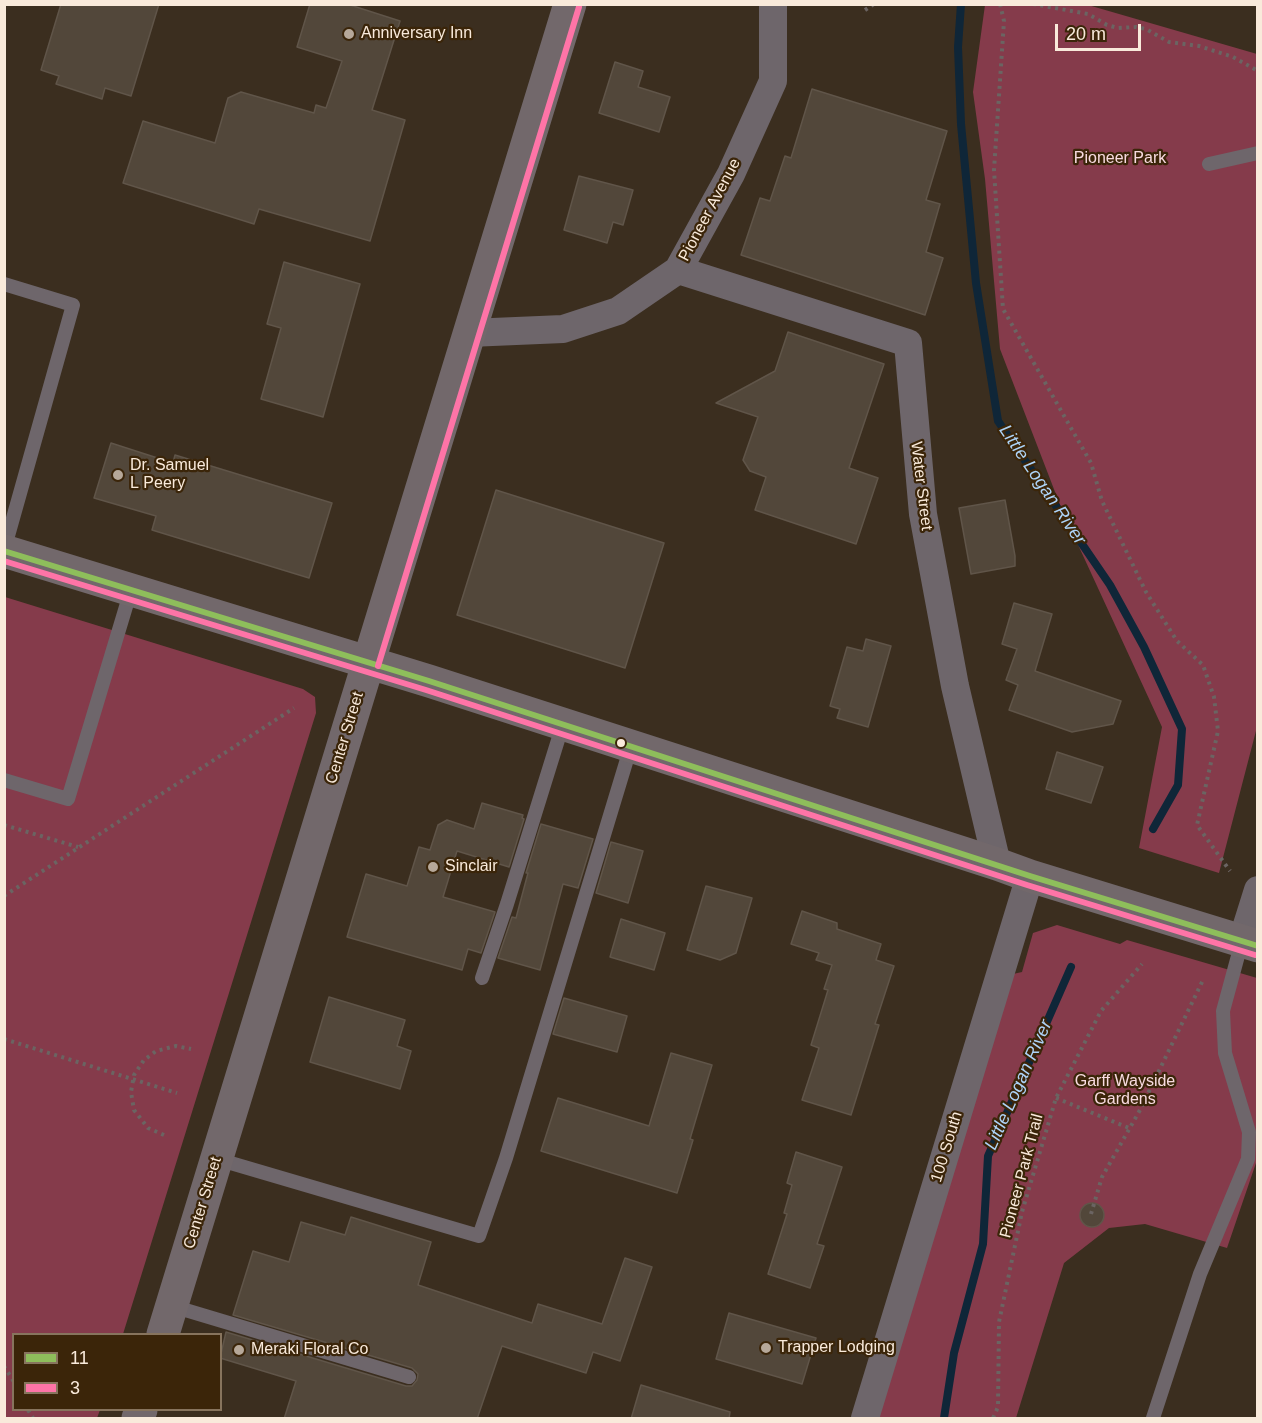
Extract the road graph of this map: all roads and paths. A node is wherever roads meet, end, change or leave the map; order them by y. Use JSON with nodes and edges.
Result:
{"nodes":[{"id":1,"x":570,"y":4,"type":"edge"},
{"id":2,"x":773,"y":4,"type":"edge"},
{"id":3,"x":874,"y":4,"type":"edge"},
{"id":4,"x":1000,"y":4,"type":"edge"},
{"id":5,"x":1033,"y":4,"type":"edge"},
{"id":6,"x":865,"y":10,"type":"dead end"},
{"id":7,"x":1257,"y":71,"type":"edge"},
{"id":8,"x":1257,"y":153,"type":"edge"},
{"id":9,"x":1209,"y":164,"type":"dead end"},
{"id":10,"x":678,"y":270,"type":"junction"},
{"id":11,"x":4,"y":285,"type":"edge"},
{"id":12,"x":469,"y":333,"type":"junction"},
{"id":13,"x":4,"y":551,"type":"edge"},
{"id":14,"x":131,"y":590,"type":"junction"},
{"id":15,"x":369,"y":663,"type":"junction"},
{"id":16,"x":294,"y":708,"type":"dead end"},
{"id":17,"x":563,"y":724,"type":"junction"},
{"id":18,"x":632,"y":746,"type":"junction"},
{"id":19,"x":4,"y":780,"type":"edge"},
{"id":20,"x":4,"y":825,"type":"edge"},
{"id":21,"x":79,"y":848,"type":"junction"},
{"id":22,"x":997,"y":864,"type":"junction"},
{"id":23,"x":1230,"y":871,"type":"dead end"},
{"id":24,"x":1030,"y":876,"type":"junction"},
{"id":25,"x":1257,"y":890,"type":"edge"},
{"id":26,"x":4,"y":896,"type":"edge"},
{"id":27,"x":1239,"y":940,"type":"edge"},
{"id":28,"x":1142,"y":964,"type":"dead end"},
{"id":29,"x":482,"y":978,"type":"dead end"},
{"id":30,"x":1203,"y":980,"type":"dead end"},
{"id":31,"x":4,"y":1039,"type":"edge"},
{"id":32,"x":191,"y":1049,"type":"dead end"},
{"id":33,"x":133,"y":1078,"type":"junction"},
{"id":34,"x":177,"y":1093,"type":"dead end"},
{"id":35,"x":1056,"y":1098,"type":"junction"},
{"id":36,"x":1129,"y":1128,"type":"junction"},
{"id":37,"x":164,"y":1135,"type":"dead end"},
{"id":38,"x":217,"y":1159,"type":"junction"},
{"id":39,"x":1091,"y":1214,"type":"dead end"},
{"id":40,"x":168,"y":1320,"type":"edge"},
{"id":41,"x":4,"y":1366,"type":"edge"},
{"id":42,"x":409,"y":1377,"type":"dead end"},
{"id":43,"x":12,"y":1379,"type":"edge"},
{"id":44,"x":865,"y":1419,"type":"edge"},
{"id":45,"x":993,"y":1419,"type":"edge"},
{"id":46,"x":1153,"y":1419,"type":"edge"}],
"edges":[{"from":1,"to":12,"type":"main road","name":"Center Street"},
{"from":2,"to":10,"type":"street","name":"Pioneer Avenue"},
{"from":3,"to":6,"type":"path"},
{"from":4,"to":23,"type":"path"},
{"from":5,"to":7,"type":"path"},
{"from":8,"to":9,"type":"lane"},
{"from":10,"to":12,"type":"street","name":"Pioneer Avenue"},
{"from":10,"to":22,"type":"street","name":"Water Street"},
{"from":11,"to":13,"type":"lane"},
{"from":12,"to":15,"type":"main road","name":"Center Street"},
{"from":13,"to":14,"type":"main road"},
{"from":14,"to":15,"type":"main road"},
{"from":14,"to":19,"type":"lane"},
{"from":15,"to":17,"type":"main road"},
{"from":15,"to":38,"type":"main road","name":"Center Street"},
{"from":16,"to":21,"type":"path"},
{"from":17,"to":18,"type":"main road"},
{"from":17,"to":29,"type":"lane"},
{"from":18,"to":22,"type":"main road"},
{"from":18,"to":38,"type":"lane"},
{"from":20,"to":21,"type":"path"},
{"from":21,"to":26,"type":"path"},
{"from":22,"to":24,"type":"main road"},
{"from":24,"to":27,"type":"main road"},
{"from":24,"to":44,"type":"street","name":"100 South"},
{"from":25,"to":27,"type":"street"},
{"from":27,"to":46,"type":"lane"},
{"from":28,"to":35,"type":"path","name":"Pioneer Park Trail"},
{"from":30,"to":36,"type":"path"},
{"from":31,"to":33,"type":"path"},
{"from":32,"to":33,"type":"path"},
{"from":33,"to":34,"type":"path"},
{"from":33,"to":37,"type":"path"},
{"from":35,"to":36,"type":"path"},
{"from":35,"to":45,"type":"path","name":"Pioneer Park Trail"},
{"from":36,"to":39,"type":"path"},
{"from":38,"to":40,"type":"main road","name":"Center Street"},
{"from":40,"to":42,"type":"lane"},
{"from":41,"to":43,"type":"path"}]}
